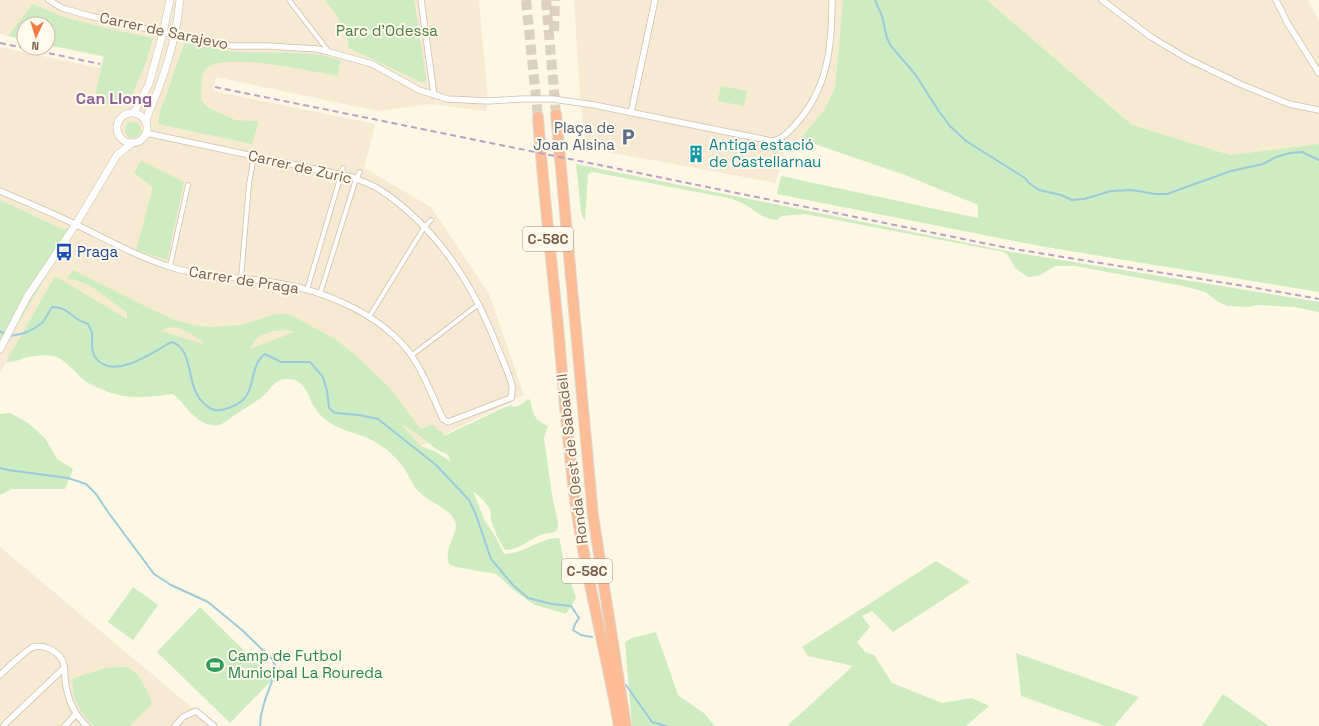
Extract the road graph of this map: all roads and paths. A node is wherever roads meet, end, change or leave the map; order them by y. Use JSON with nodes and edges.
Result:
{"nodes":[{"id":1,"x":49,"y":0,"type":"edge"},
{"id":2,"x":170,"y":0,"type":"edge"},
{"id":3,"x":180,"y":0,"type":"edge"},
{"id":4,"x":289,"y":0,"type":"edge"},
{"id":5,"x":421,"y":0,"type":"edge"},
{"id":6,"x":655,"y":0,"type":"edge"},
{"id":7,"x":832,"y":0,"type":"edge"},
{"id":8,"x":1102,"y":0,"type":"edge"},
{"id":9,"x":1276,"y":0,"type":"edge"},
{"id":10,"x":163,"y":33,"type":"junction"},
{"id":11,"x":174,"y":35,"type":"junction"},
{"id":12,"x":329,"y":52,"type":"junction"},
{"id":13,"x":1319,"y":73,"type":"edge"},
{"id":14,"x":434,"y":95,"type":"junction"},
{"id":15,"x":1319,"y":110,"type":"edge"},
{"id":16,"x":134,"y":113,"type":"junction"},
{"id":17,"x":631,"y":113,"type":"junction"},
{"id":18,"x":556,"y":114,"type":"tunnel mouth"},
{"id":19,"x":538,"y":116,"type":"tunnel mouth"},
{"id":20,"x":146,"y":121,"type":"junction"},
{"id":21,"x":146,"y":133,"type":"junction"},
{"id":22,"x":119,"y":134,"type":"junction"},
{"id":23,"x":132,"y":143,"type":"junction"},
{"id":24,"x":117,"y":155,"type":"junction"},
{"id":25,"x":254,"y":156,"type":"junction"},
{"id":26,"x":343,"y":168,"type":"dead end"},
{"id":27,"x":360,"y":172,"type":"dead end"},
{"id":28,"x":342,"y":175,"type":"junction"},
{"id":29,"x":356,"y":179,"type":"junction"},
{"id":30,"x":188,"y":185,"type":"dead end"},
{"id":31,"x":0,"y":191,"type":"edge"},
{"id":32,"x":431,"y":220,"type":"dead end"},
{"id":33,"x":76,"y":224,"type":"junction"},
{"id":34,"x":425,"y":226,"type":"junction"},
{"id":35,"x":170,"y":266,"type":"junction"},
{"id":36,"x":241,"y":278,"type":"junction"},
{"id":37,"x":307,"y":290,"type":"junction"},
{"id":38,"x":320,"y":294,"type":"junction"},
{"id":39,"x":479,"y":304,"type":"junction"},
{"id":40,"x":369,"y":317,"type":"junction"},
{"id":41,"x":0,"y":349,"type":"edge"},
{"id":42,"x":411,"y":356,"type":"junction"},
{"id":43,"x":443,"y":419,"type":"joint"},
{"id":44,"x":64,"y":668,"type":"junction"},
{"id":45,"x":0,"y":675,"type":"edge"},
{"id":46,"x":76,"y":714,"type":"junction"},
{"id":47,"x":3,"y":724,"type":"edge"},
{"id":48,"x":65,"y":726,"type":"edge"},
{"id":49,"x":87,"y":726,"type":"edge"},
{"id":50,"x":175,"y":726,"type":"edge"},
{"id":51,"x":214,"y":726,"type":"edge"},
{"id":52,"x":619,"y":726,"type":"edge"},
{"id":53,"x":626,"y":726,"type":"edge"}],
"edges":[{"from":1,"to":10,"type":"street","name":"Carrer de Sarajevo"},
{"from":2,"to":10,"type":"street"},
{"from":3,"to":11,"type":"street"},
{"from":4,"to":12,"type":"street"},
{"from":5,"to":14,"type":"street"},
{"from":6,"to":17,"type":"street"},
{"from":7,"to":17,"type":"street","name":"Carrer de Sarajevo"},
{"from":8,"to":15,"type":"street"},
{"from":9,"to":13,"type":"street"},
{"from":10,"to":11,"type":"street","name":"Carrer de Sarajevo"},
{"from":10,"to":16,"type":"street"},
{"from":11,"to":12,"type":"street","name":"Carrer de Sarajevo"},
{"from":11,"to":20,"type":"street"},
{"from":12,"to":14,"type":"street","name":"Carrer de Sarajevo"},
{"from":14,"to":17,"type":"street","name":"Carrer de Sarajevo"},
{"from":16,"to":20,"type":"street"},
{"from":16,"to":22,"type":"street"},
{"from":18,"to":53,"type":"highway","name":"Ronda Oest de Sabadell","number":"C-58C"},
{"from":19,"to":52,"type":"highway","name":"Ronda Oest de Sabadell","number":"C-58C"},
{"from":20,"to":21,"type":"street"},
{"from":21,"to":23,"type":"street"},
{"from":21,"to":25,"type":"street","name":"Carrer de Zuric"},
{"from":22,"to":23,"type":"street"},
{"from":22,"to":24,"type":"street"},
{"from":23,"to":24,"type":"street"},
{"from":24,"to":33,"type":"street"},
{"from":25,"to":28,"type":"street","name":"Carrer de Zuric"},
{"from":25,"to":36,"type":"street"},
{"from":26,"to":28,"type":"street"},
{"from":27,"to":29,"type":"street"},
{"from":28,"to":29,"type":"street","name":"Carrer de Zuric"},
{"from":28,"to":37,"type":"street"},
{"from":29,"to":34,"type":"street","name":"Carrer de Zuric"},
{"from":29,"to":38,"type":"street"},
{"from":30,"to":35,"type":"street"},
{"from":31,"to":33,"type":"street","name":"Carrer de Praga"},
{"from":32,"to":34,"type":"street"},
{"from":33,"to":35,"type":"street","name":"Carrer de Praga"},
{"from":33,"to":41,"type":"street"},
{"from":34,"to":39,"type":"street","name":"Carrer de Zuric"},
{"from":34,"to":40,"type":"street"},
{"from":35,"to":36,"type":"street","name":"Carrer de Praga"},
{"from":36,"to":37,"type":"street","name":"Carrer de Praga"},
{"from":37,"to":38,"type":"street","name":"Carrer de Praga"},
{"from":38,"to":40,"type":"street","name":"Carrer de Praga"},
{"from":39,"to":42,"type":"street"},
{"from":39,"to":43,"type":"street","name":"Carrer de Zuric"},
{"from":40,"to":42,"type":"street","name":"Carrer de Praga"},
{"from":42,"to":43,"type":"street","name":"Carrer de Praga"},
{"from":44,"to":45,"type":"street"},
{"from":44,"to":46,"type":"street"},
{"from":44,"to":47,"type":"street"},
{"from":46,"to":48,"type":"street"},
{"from":46,"to":49,"type":"street"},
{"from":50,"to":51,"type":"street"}]}
